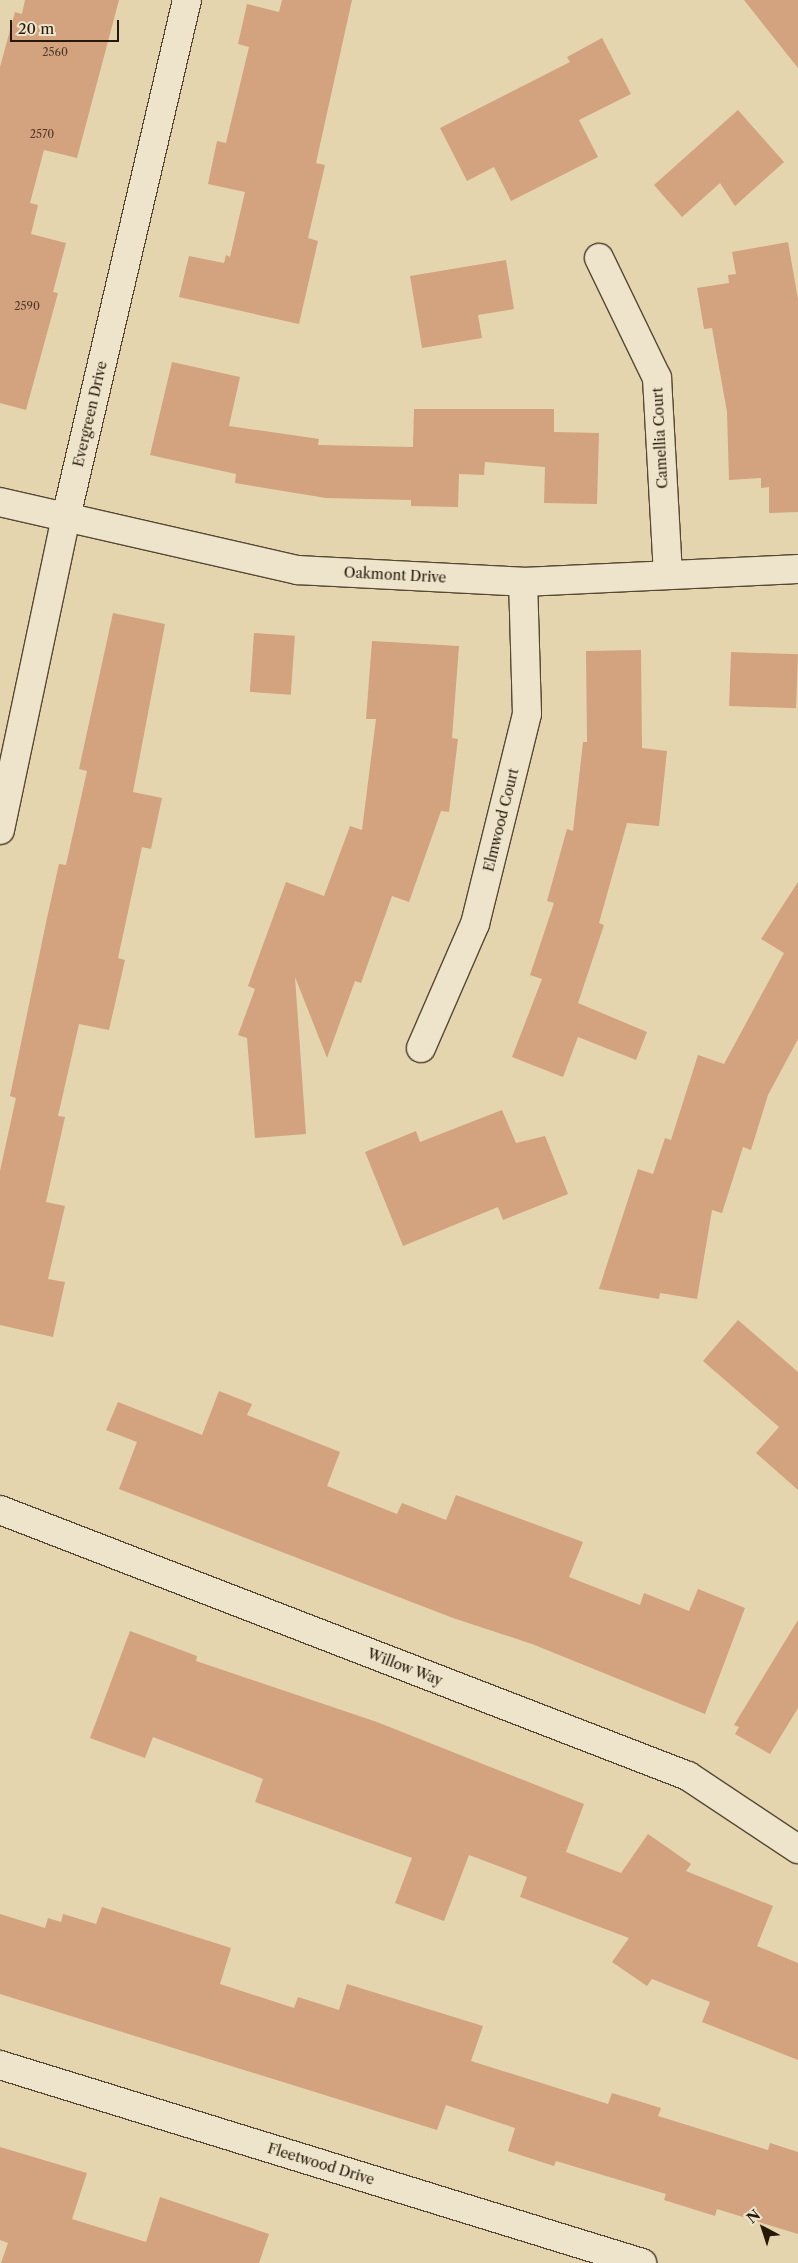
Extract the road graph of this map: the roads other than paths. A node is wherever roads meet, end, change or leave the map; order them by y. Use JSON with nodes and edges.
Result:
{"nodes":[{"id":1,"x":187,"y":0,"type":"edge"},
{"id":2,"x":598,"y":258,"type":"dead end"},
{"id":3,"x":0,"y":502,"type":"edge"},
{"id":4,"x":66,"y":517,"type":"junction"},
{"id":5,"x":798,"y":568,"type":"edge"},
{"id":6,"x":668,"y":572,"type":"junction"},
{"id":7,"x":524,"y":582,"type":"junction"},
{"id":8,"x":0,"y":830,"type":"edge"},
{"id":9,"x":421,"y":1048,"type":"dead end"},
{"id":10,"x":0,"y":1510,"type":"edge"},
{"id":11,"x":798,"y":1849,"type":"edge"},
{"id":12,"x":0,"y":2065,"type":"edge"},
{"id":13,"x":642,"y":2263,"type":"edge"}],
"edges":[{"from":1,"to":4,"type":"street","name":"Evergreen Drive"},
{"from":2,"to":6,"type":"street","name":"Camellia Court"},
{"from":3,"to":4,"type":"street","name":"Oakmont Drive"},
{"from":4,"to":7,"type":"street","name":"Oakmont Drive"},
{"from":4,"to":8,"type":"street","name":"Evergreen Drive"},
{"from":5,"to":6,"type":"street","name":"Oakmont Drive"},
{"from":6,"to":7,"type":"street","name":"Oakmont Drive"},
{"from":7,"to":9,"type":"street","name":"Elmwood Court"},
{"from":10,"to":11,"type":"street","name":"Willow Way"},
{"from":12,"to":13,"type":"street","name":"Fleetwood Drive"}]}
